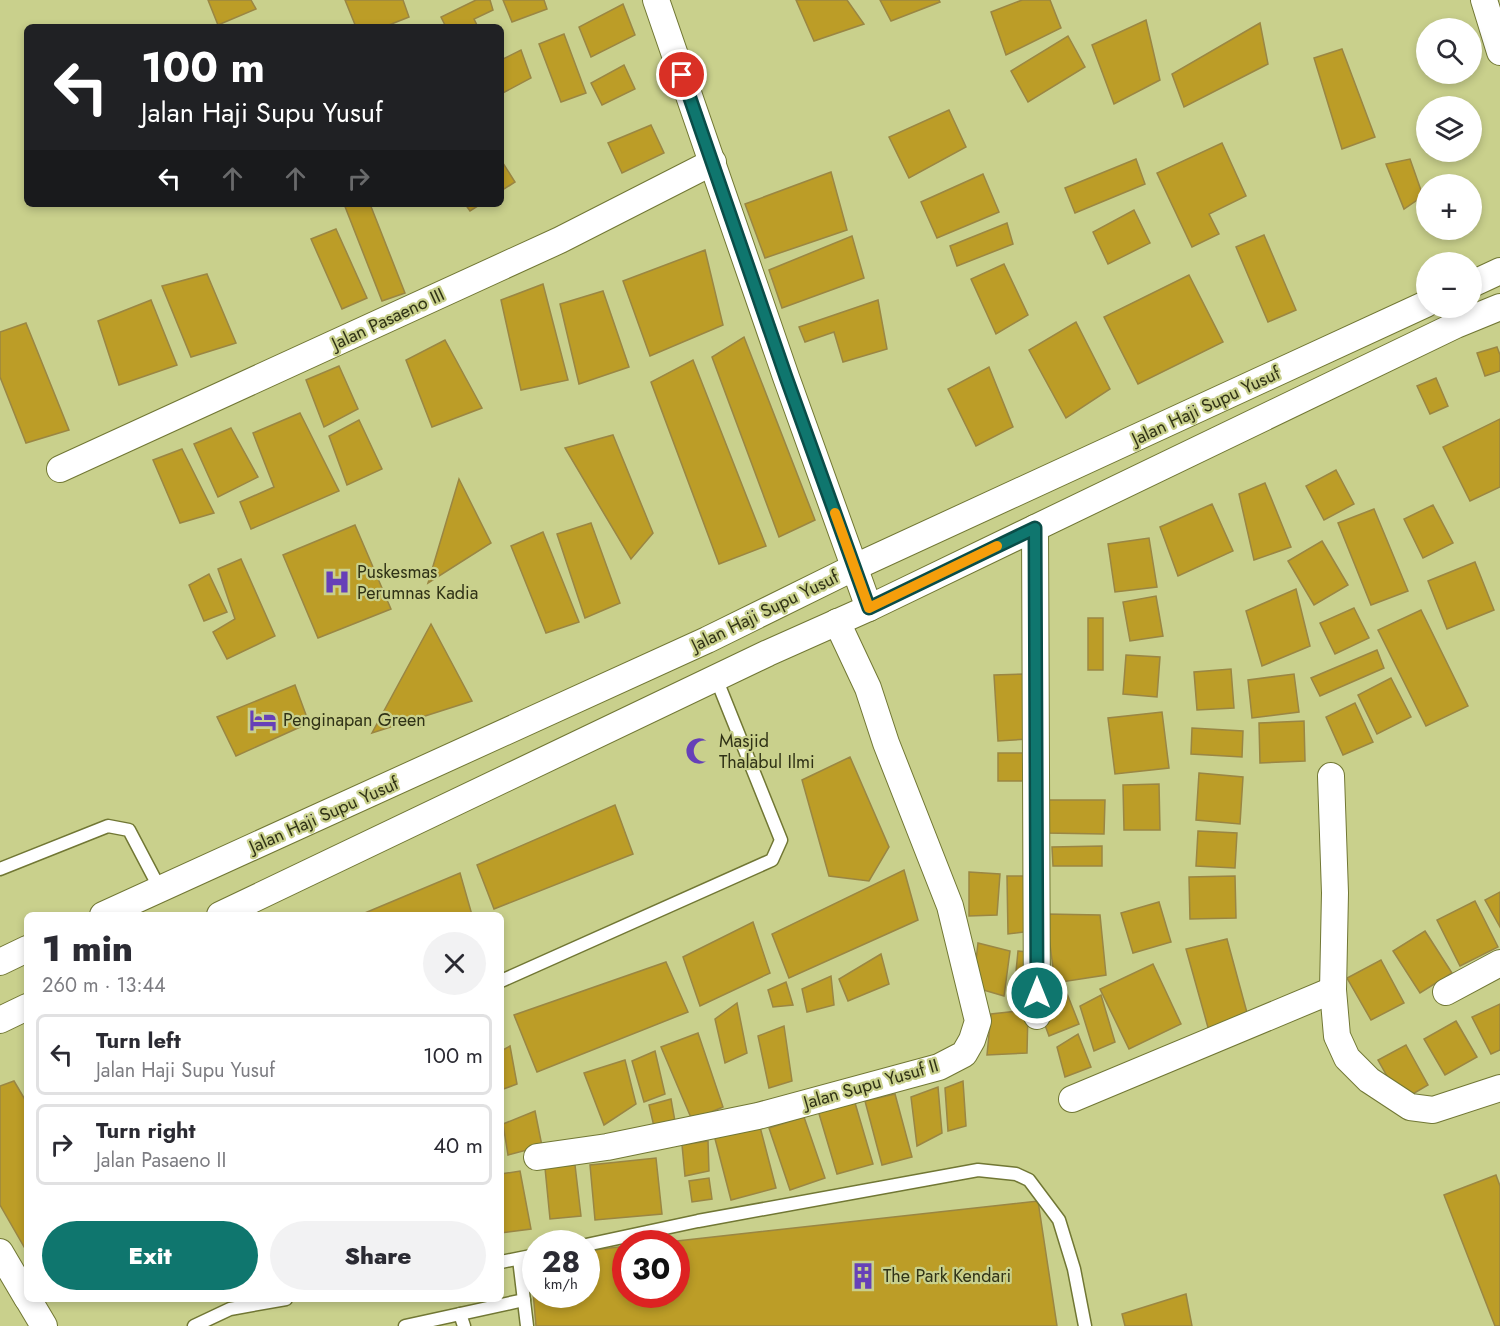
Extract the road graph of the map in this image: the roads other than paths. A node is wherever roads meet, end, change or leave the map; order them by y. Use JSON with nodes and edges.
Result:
{"nodes":[{"id":1,"x":656,"y":0,"type":"edge"},
{"id":2,"x":1484,"y":0,"type":"edge"},
{"id":3,"x":1500,"y":52,"type":"edge"},
{"id":4,"x":713,"y":162,"type":"junction"},
{"id":5,"x":1500,"y":271,"type":"edge"},
{"id":6,"x":1482,"y":279,"type":"edge"},
{"id":7,"x":1500,"y":307,"type":"edge"},
{"id":8,"x":1416,"y":309,"type":"edge"},
{"id":9,"x":60,"y":469,"type":"dead end"},
{"id":10,"x":1035,"y":528,"type":"junction"},
{"id":11,"x":855,"y":567,"type":"junction"},
{"id":12,"x":869,"y":608,"type":"junction"},
{"id":13,"x":837,"y":622,"type":"junction"},
{"id":14,"x":716,"y":678,"type":"junction"},
{"id":15,"x":1331,"y":776,"type":"dead end"},
{"id":16,"x":0,"y":869,"type":"edge"},
{"id":17,"x":160,"y":889,"type":"junction"},
{"id":18,"x":110,"y":912,"type":"edge"},
{"id":19,"x":226,"y":912,"type":"edge"},
{"id":20,"x":24,"y":951,"type":"edge"},
{"id":21,"x":0,"y":962,"type":"edge"},
{"id":22,"x":1500,"y":963,"type":"edge"},
{"id":23,"x":504,"y":980,"type":"edge"},
{"id":24,"x":1333,"y":990,"type":"junction"},
{"id":25,"x":1446,"y":992,"type":"dead end"},
{"id":26,"x":24,"y":1008,"type":"edge"},
{"id":27,"x":1037,"y":1016,"type":"dead end"},
{"id":28,"x":0,"y":1020,"type":"edge"},
{"id":29,"x":1500,"y":1088,"type":"edge"},
{"id":30,"x":1072,"y":1099,"type":"dead end"},
{"id":31,"x":537,"y":1157,"type":"dead end"},
{"id":32,"x":600,"y":1242,"type":"edge"},
{"id":33,"x":0,"y":1252,"type":"edge"},
{"id":34,"x":522,"y":1258,"type":"edge"},
{"id":35,"x":519,"y":1259,"type":"junction"},
{"id":36,"x":504,"y":1262,"type":"edge"},
{"id":37,"x":522,"y":1284,"type":"edge"},
{"id":38,"x":24,"y":1293,"type":"edge"},
{"id":39,"x":522,"y":1301,"type":"edge"},
{"id":40,"x":29,"y":1302,"type":"edge"},
{"id":41,"x":269,"y":1302,"type":"edge"},
{"id":42,"x":525,"y":1308,"type":"edge"},
{"id":43,"x":462,"y":1320,"type":"edge"},
{"id":44,"x":44,"y":1326,"type":"edge"},
{"id":45,"x":194,"y":1326,"type":"edge"},
{"id":46,"x":405,"y":1326,"type":"edge"},
{"id":47,"x":527,"y":1326,"type":"edge"},
{"id":48,"x":1084,"y":1326,"type":"edge"}],
"edges":[{"from":1,"to":4,"type":"street"},
{"from":2,"to":3,"type":"street"},
{"from":4,"to":9,"type":"street","name":"Jalan Pasaeno III"},
{"from":4,"to":11,"type":"street"},
{"from":5,"to":6,"type":"street"},
{"from":7,"to":10,"type":"street","name":"Jalan Haji Supu Yusuf"},
{"from":8,"to":11,"type":"street","name":"Jalan Haji Supu Yusuf"},
{"from":10,"to":12,"type":"street","name":"Jalan Haji Supu Yusuf"},
{"from":10,"to":27,"type":"street"},
{"from":11,"to":12,"type":"street"},
{"from":11,"to":17,"type":"street","name":"Jalan Haji Supu Yusuf"},
{"from":12,"to":13,"type":"street","name":"Jalan Haji Supu Yusuf"},
{"from":13,"to":14,"type":"street","name":"Jalan Haji Supu Yusuf"},
{"from":13,"to":31,"type":"street","name":"Jalan Supu Yusuf II"},
{"from":14,"to":19,"type":"street","name":"Jalan Haji Supu Yusuf"},
{"from":14,"to":23,"type":"lane"},
{"from":15,"to":24,"type":"street"},
{"from":16,"to":17,"type":"lane"},
{"from":17,"to":18,"type":"street","name":"Jalan Haji Supu Yusuf"},
{"from":20,"to":21,"type":"street"},
{"from":22,"to":25,"type":"street"},
{"from":24,"to":29,"type":"street"},
{"from":24,"to":30,"type":"street"},
{"from":26,"to":28,"type":"street"},
{"from":32,"to":48,"type":"lane"},
{"from":33,"to":38,"type":"street"},
{"from":34,"to":35,"type":"lane"},
{"from":35,"to":36,"type":"lane"},
{"from":35,"to":37,"type":"lane"},
{"from":39,"to":43,"type":"lane"},
{"from":40,"to":44,"type":"street"},
{"from":41,"to":45,"type":"lane"},
{"from":42,"to":47,"type":"lane"},
{"from":43,"to":46,"type":"lane"}]}
